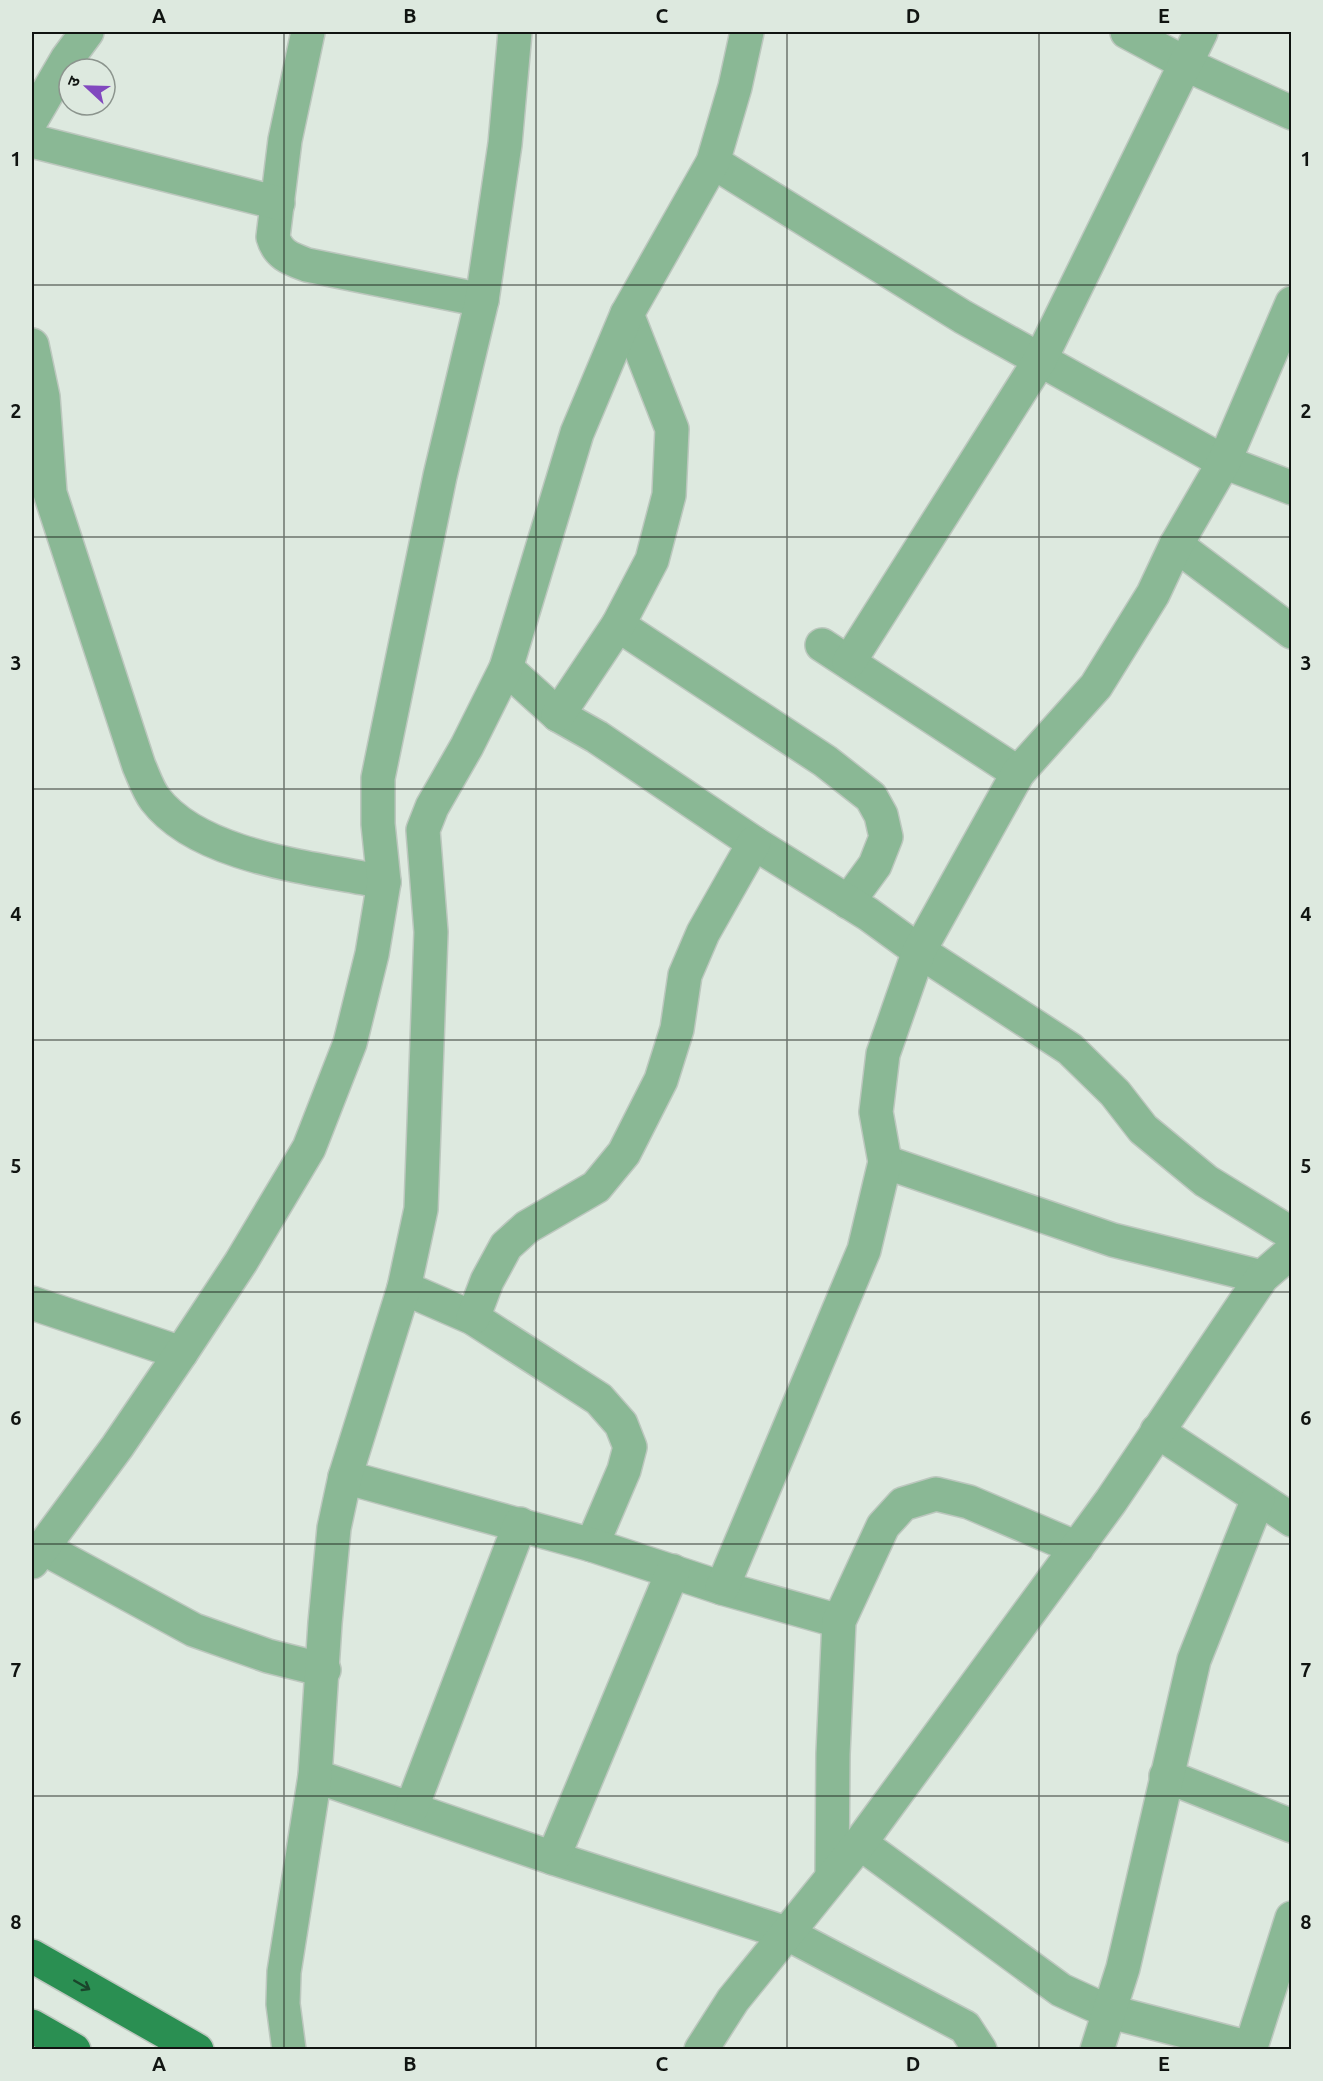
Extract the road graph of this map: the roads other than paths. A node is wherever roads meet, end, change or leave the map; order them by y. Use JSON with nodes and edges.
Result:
{"nodes":[{"id":1,"x":87,"y":32,"type":"edge"},
{"id":2,"x":308,"y":32,"type":"edge"},
{"id":3,"x":515,"y":32,"type":"edge"},
{"id":4,"x":747,"y":32,"type":"edge"},
{"id":5,"x":1127,"y":32,"type":"edge"},
{"id":6,"x":1201,"y":32,"type":"edge"},
{"id":7,"x":1186,"y":63,"type":"junction"},
{"id":8,"x":1292,"y":113,"type":"edge"},
{"id":9,"x":32,"y":119,"type":"edge"},
{"id":10,"x":32,"y":141,"type":"edge"},
{"id":11,"x":713,"y":162,"type":"junction"},
{"id":12,"x":278,"y":203,"type":"junction"},
{"id":13,"x":482,"y":300,"type":"junction"},
{"id":14,"x":1292,"y":303,"type":"edge"},
{"id":15,"x":627,"y":314,"type":"junction"},
{"id":16,"x":32,"y":345,"type":"edge"},
{"id":17,"x":1040,"y":360,"type":"junction"},
{"id":18,"x":1224,"y":462,"type":"junction"},
{"id":19,"x":1292,"y":488,"type":"edge"},
{"id":20,"x":41,"y":495,"type":"edge"},
{"id":21,"x":1176,"y":545,"type":"junction"},
{"id":22,"x":618,"y":625,"type":"junction"},
{"id":23,"x":1292,"y":632,"type":"edge"},
{"id":24,"x":822,"y":645,"type":"dead end"},
{"id":25,"x":849,"y":663,"type":"junction"},
{"id":26,"x":506,"y":668,"type":"junction"},
{"id":27,"x":558,"y":715,"type":"junction"},
{"id":28,"x":1018,"y":772,"type":"junction"},
{"id":29,"x":378,"y":824,"type":"junction"},
{"id":30,"x":423,"y":830,"type":"junction"},
{"id":31,"x":754,"y":843,"type":"junction"},
{"id":32,"x":384,"y":882,"type":"junction"},
{"id":33,"x":848,"y":902,"type":"junction"},
{"id":34,"x":918,"y":951,"type":"junction"},
{"id":35,"x":885,"y":1162,"type":"junction"},
{"id":36,"x":1292,"y":1234,"type":"edge"},
{"id":37,"x":1292,"y":1251,"type":"edge"},
{"id":38,"x":1262,"y":1277,"type":"junction"},
{"id":39,"x":404,"y":1288,"type":"junction"},
{"id":40,"x":32,"y":1303,"type":"edge"},
{"id":41,"x":472,"y":1318,"type":"junction"},
{"id":42,"x":181,"y":1353,"type":"junction"},
{"id":43,"x":1157,"y":1431,"type":"junction"},
{"id":44,"x":345,"y":1477,"type":"junction"},
{"id":45,"x":1257,"y":1499,"type":"junction"},
{"id":46,"x":1292,"y":1520,"type":"edge"},
{"id":47,"x":520,"y":1524,"type":"junction"},
{"id":48,"x":592,"y":1545,"type":"junction"},
{"id":49,"x":1077,"y":1548,"type":"junction"},
{"id":50,"x":37,"y":1555,"type":"edge"},
{"id":51,"x":673,"y":1571,"type":"junction"},
{"id":52,"x":722,"y":1588,"type":"junction"},
{"id":53,"x":839,"y":1621,"type":"junction"},
{"id":54,"x":324,"y":1670,"type":"junction"},
{"id":55,"x":315,"y":1776,"type":"junction"},
{"id":56,"x":1166,"y":1776,"type":"junction"},
{"id":57,"x":411,"y":1809,"type":"junction"},
{"id":58,"x":1292,"y":1826,"type":"edge"},
{"id":59,"x":860,"y":1843,"type":"junction"},
{"id":60,"x":553,"y":1858,"type":"junction"},
{"id":61,"x":832,"y":1877,"type":"junction"},
{"id":62,"x":1292,"y":1918,"type":"edge"},
{"id":63,"x":786,"y":1933,"type":"junction"},
{"id":64,"x":32,"y":1956,"type":"edge"},
{"id":65,"x":1107,"y":2011,"type":"junction"},
{"id":66,"x":32,"y":2025,"type":"edge"},
{"id":67,"x":74,"y":2049,"type":"edge"},
{"id":68,"x":197,"y":2049,"type":"edge"},
{"id":69,"x":289,"y":2049,"type":"edge"},
{"id":70,"x":701,"y":2049,"type":"edge"},
{"id":71,"x":980,"y":2049,"type":"edge"},
{"id":72,"x":1097,"y":2049,"type":"edge"},
{"id":73,"x":1250,"y":2049,"type":"edge"}],
"edges":[{"from":1,"to":9,"type":"street"},
{"from":2,"to":12,"type":"street"},
{"from":3,"to":13,"type":"street"},
{"from":4,"to":11,"type":"street"},
{"from":5,"to":7,"type":"street"},
{"from":6,"to":7,"type":"street"},
{"from":7,"to":8,"type":"street"},
{"from":7,"to":17,"type":"street"},
{"from":10,"to":12,"type":"street"},
{"from":11,"to":15,"type":"street"},
{"from":11,"to":17,"type":"street"},
{"from":12,"to":13,"type":"street"},
{"from":13,"to":29,"type":"street"},
{"from":14,"to":18,"type":"street"},
{"from":15,"to":22,"type":"street"},
{"from":15,"to":26,"type":"street"},
{"from":16,"to":20,"type":"street"},
{"from":17,"to":18,"type":"street"},
{"from":17,"to":25,"type":"street"},
{"from":18,"to":19,"type":"street"},
{"from":18,"to":21,"type":"street"},
{"from":20,"to":32,"type":"street"},
{"from":21,"to":23,"type":"street"},
{"from":21,"to":28,"type":"street"},
{"from":22,"to":27,"type":"street"},
{"from":22,"to":33,"type":"street"},
{"from":24,"to":25,"type":"street"},
{"from":25,"to":28,"type":"street"},
{"from":26,"to":27,"type":"street"},
{"from":26,"to":30,"type":"street"},
{"from":27,"to":31,"type":"street"},
{"from":28,"to":34,"type":"street"},
{"from":29,"to":30,"type":"street"},
{"from":29,"to":32,"type":"street"},
{"from":30,"to":39,"type":"street"},
{"from":31,"to":33,"type":"street"},
{"from":31,"to":41,"type":"street"},
{"from":32,"to":42,"type":"street"},
{"from":33,"to":34,"type":"street"},
{"from":34,"to":35,"type":"street"},
{"from":34,"to":36,"type":"street"},
{"from":35,"to":38,"type":"street"},
{"from":35,"to":52,"type":"street"},
{"from":37,"to":38,"type":"street"},
{"from":38,"to":43,"type":"street"},
{"from":39,"to":41,"type":"street"},
{"from":39,"to":44,"type":"street"},
{"from":40,"to":42,"type":"street"},
{"from":41,"to":48,"type":"street"},
{"from":42,"to":50,"type":"street"},
{"from":43,"to":45,"type":"street"},
{"from":43,"to":49,"type":"street"},
{"from":44,"to":47,"type":"street"},
{"from":44,"to":54,"type":"street"},
{"from":45,"to":46,"type":"street"},
{"from":45,"to":56,"type":"street"},
{"from":47,"to":48,"type":"street"},
{"from":47,"to":57,"type":"street"},
{"from":48,"to":51,"type":"street"},
{"from":49,"to":53,"type":"street"},
{"from":49,"to":59,"type":"street"},
{"from":50,"to":54,"type":"street"},
{"from":51,"to":52,"type":"street"},
{"from":51,"to":60,"type":"street"},
{"from":52,"to":53,"type":"street"},
{"from":53,"to":61,"type":"street"},
{"from":54,"to":55,"type":"street"},
{"from":55,"to":57,"type":"street"},
{"from":55,"to":69,"type":"street"},
{"from":56,"to":58,"type":"street"},
{"from":56,"to":65,"type":"street"},
{"from":57,"to":60,"type":"street"},
{"from":59,"to":61,"type":"street"},
{"from":59,"to":65,"type":"street"},
{"from":60,"to":63,"type":"street"},
{"from":61,"to":63,"type":"street"},
{"from":62,"to":73,"type":"street"},
{"from":63,"to":70,"type":"street"},
{"from":63,"to":71,"type":"street"},
{"from":64,"to":68,"type":"main road","one_way":true},
{"from":65,"to":72,"type":"street"},
{"from":65,"to":73,"type":"street"},
{"from":66,"to":67,"type":"main road"}]}
